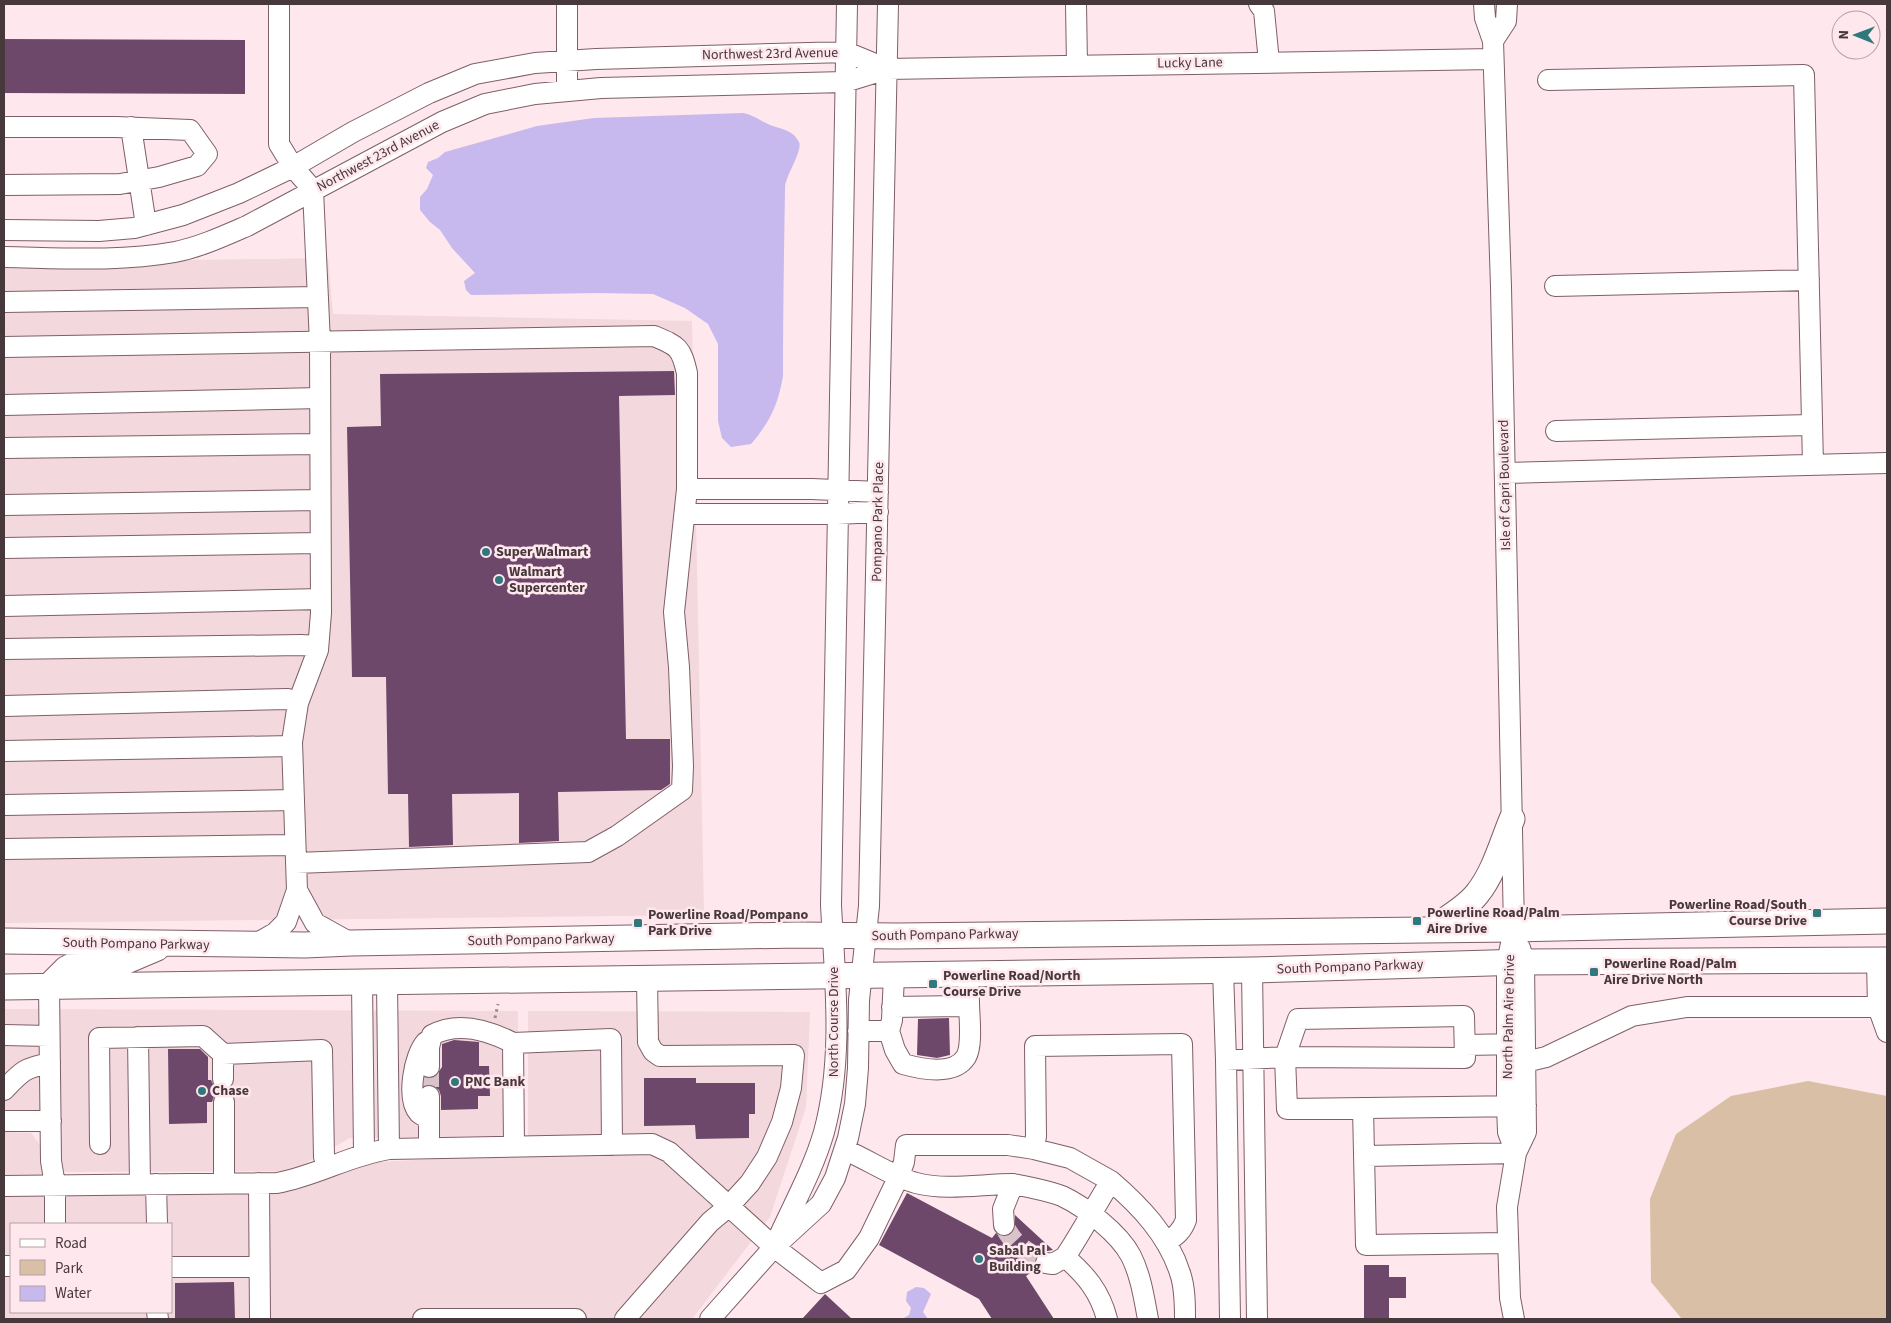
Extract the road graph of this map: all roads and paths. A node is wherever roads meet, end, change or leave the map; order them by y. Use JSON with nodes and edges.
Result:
{"nodes":[{"id":1,"x":279,"y":4,"type":"edge"},
{"id":2,"x":567,"y":4,"type":"edge"},
{"id":3,"x":847,"y":4,"type":"edge"},
{"id":4,"x":888,"y":4,"type":"edge"},
{"id":5,"x":1064,"y":4,"type":"edge"},
{"id":6,"x":1077,"y":4,"type":"edge"},
{"id":7,"x":1258,"y":4,"type":"edge"},
{"id":8,"x":1484,"y":4,"type":"edge"},
{"id":9,"x":1506,"y":4,"type":"edge"},
{"id":10,"x":1493,"y":50,"type":"junction"},
{"id":11,"x":846,"y":52,"type":"junction"},
{"id":12,"x":568,"y":60,"type":"junction"},
{"id":13,"x":1268,"y":62,"type":"junction"},
{"id":14,"x":1077,"y":65,"type":"junction"},
{"id":15,"x":887,"y":69,"type":"junction"},
{"id":16,"x":1548,"y":80,"type":"dead end"},
{"id":17,"x":845,"y":82,"type":"junction"},
{"id":18,"x":567,"y":92,"type":"junction"},
{"id":19,"x":4,"y":127,"type":"edge"},
{"id":20,"x":132,"y":127,"type":"junction"},
{"id":21,"x":293,"y":167,"type":"junction"},
{"id":22,"x":138,"y":181,"type":"junction"},
{"id":23,"x":4,"y":185,"type":"edge"},
{"id":24,"x":312,"y":190,"type":"junction"},
{"id":25,"x":146,"y":225,"type":"junction"},
{"id":26,"x":4,"y":230,"type":"edge"},
{"id":27,"x":4,"y":257,"type":"edge"},
{"id":28,"x":1809,"y":280,"type":"junction"},
{"id":29,"x":1555,"y":286,"type":"dead end"},
{"id":30,"x":318,"y":297,"type":"junction"},
{"id":31,"x":4,"y":302,"type":"edge"},
{"id":32,"x":320,"y":343,"type":"junction"},
{"id":33,"x":4,"y":347,"type":"edge"},
{"id":34,"x":320,"y":398,"type":"junction"},
{"id":35,"x":4,"y":405,"type":"edge"},
{"id":36,"x":1812,"y":425,"type":"junction"},
{"id":37,"x":1556,"y":431,"type":"dead end"},
{"id":38,"x":320,"y":444,"type":"junction"},
{"id":39,"x":4,"y":448,"type":"edge"},
{"id":40,"x":1887,"y":463,"type":"edge"},
{"id":41,"x":1813,"y":465,"type":"junction"},
{"id":42,"x":1505,"y":473,"type":"junction"},
{"id":43,"x":687,"y":490,"type":"junction"},
{"id":44,"x":837,"y":491,"type":"junction"},
{"id":45,"x":878,"y":492,"type":"junction"},
{"id":46,"x":320,"y":500,"type":"junction"},
{"id":47,"x":4,"y":505,"type":"edge"},
{"id":48,"x":878,"y":512,"type":"junction"},
{"id":49,"x":685,"y":514,"type":"junction"},
{"id":50,"x":837,"y":514,"type":"junction"},
{"id":51,"x":320,"y":543,"type":"junction"},
{"id":52,"x":4,"y":548,"type":"edge"},
{"id":53,"x":320,"y":599,"type":"junction"},
{"id":54,"x":4,"y":606,"type":"edge"},
{"id":55,"x":318,"y":646,"type":"junction"},
{"id":56,"x":4,"y":649,"type":"edge"},
{"id":57,"x":298,"y":703,"type":"junction"},
{"id":58,"x":4,"y":706,"type":"edge"},
{"id":59,"x":292,"y":746,"type":"junction"},
{"id":60,"x":4,"y":751,"type":"edge"},
{"id":61,"x":294,"y":800,"type":"junction"},
{"id":62,"x":4,"y":805,"type":"edge"},
{"id":63,"x":1512,"y":819,"type":"junction"},
{"id":64,"x":4,"y":849,"type":"edge"},
{"id":65,"x":295,"y":854,"type":"junction"},
{"id":66,"x":297,"y":890,"type":"junction"},
{"id":67,"x":1887,"y":922,"type":"edge"},
{"id":68,"x":1514,"y":929,"type":"junction"},
{"id":69,"x":1430,"y":930,"type":"junction"},
{"id":70,"x":833,"y":936,"type":"junction"},
{"id":71,"x":867,"y":936,"type":"junction"},
{"id":72,"x":4,"y":941,"type":"edge"},
{"id":73,"x":351,"y":943,"type":"junction"},
{"id":74,"x":165,"y":944,"type":"junction"},
{"id":75,"x":254,"y":945,"type":"junction"},
{"id":76,"x":1884,"y":957,"type":"edge"},
{"id":77,"x":1515,"y":962,"type":"junction"},
{"id":78,"x":1223,"y":970,"type":"junction"},
{"id":79,"x":1252,"y":970,"type":"junction"},
{"id":80,"x":968,"y":974,"type":"junction"},
{"id":81,"x":835,"y":975,"type":"junction"},
{"id":82,"x":862,"y":975,"type":"junction"},
{"id":83,"x":894,"y":975,"type":"junction"},
{"id":84,"x":647,"y":978,"type":"junction"},
{"id":85,"x":387,"y":982,"type":"junction"},
{"id":86,"x":362,"y":983,"type":"junction"},
{"id":87,"x":49,"y":986,"type":"junction"},
{"id":88,"x":4,"y":987,"type":"edge"},
{"id":89,"x":969,"y":1002,"type":"junction"},
{"id":90,"x":498,"y":1004,"type":"dead end"},
{"id":91,"x":892,"y":1007,"type":"junction"},
{"id":92,"x":1878,"y":1007,"type":"junction"},
{"id":93,"x":493,"y":1024,"type":"dead end"},
{"id":94,"x":889,"y":1030,"type":"junction"},
{"id":95,"x":858,"y":1031,"type":"junction"},
{"id":96,"x":1887,"y":1032,"type":"edge"},
{"id":97,"x":4,"y":1035,"type":"edge"},
{"id":98,"x":432,"y":1035,"type":"junction"},
{"id":99,"x":49,"y":1036,"type":"junction"},
{"id":100,"x":138,"y":1037,"type":"junction"},
{"id":101,"x":513,"y":1042,"type":"junction"},
{"id":102,"x":1464,"y":1045,"type":"junction"},
{"id":103,"x":1516,"y":1053,"type":"junction"},
{"id":104,"x":223,"y":1054,"type":"junction"},
{"id":105,"x":1284,"y":1057,"type":"junction"},
{"id":106,"x":1253,"y":1058,"type":"junction"},
{"id":107,"x":1226,"y":1060,"type":"junction"},
{"id":108,"x":50,"y":1063,"type":"junction"},
{"id":109,"x":429,"y":1067,"type":"tunnel mouth"},
{"id":110,"x":223,"y":1079,"type":"dead end"},
{"id":111,"x":4,"y":1090,"type":"edge"},
{"id":112,"x":429,"y":1096,"type":"tunnel mouth"},
{"id":113,"x":224,"y":1102,"type":"dead end"},
{"id":114,"x":1516,"y":1106,"type":"junction"},
{"id":115,"x":1363,"y":1108,"type":"junction"},
{"id":116,"x":429,"y":1119,"type":"junction"},
{"id":117,"x":4,"y":1121,"type":"edge"},
{"id":118,"x":51,"y":1121,"type":"junction"},
{"id":119,"x":100,"y":1144,"type":"dead end"},
{"id":120,"x":612,"y":1145,"type":"junction"},
{"id":121,"x":514,"y":1146,"type":"junction"},
{"id":122,"x":429,"y":1148,"type":"junction"},
{"id":123,"x":389,"y":1149,"type":"junction"},
{"id":124,"x":1034,"y":1149,"type":"junction"},
{"id":125,"x":845,"y":1150,"type":"junction"},
{"id":126,"x":364,"y":1153,"type":"junction"},
{"id":127,"x":1516,"y":1153,"type":"junction"},
{"id":128,"x":1364,"y":1156,"type":"junction"},
{"id":129,"x":328,"y":1167,"type":"junction"},
{"id":130,"x":899,"y":1176,"type":"junction"},
{"id":131,"x":1111,"y":1181,"type":"junction"},
{"id":132,"x":1255,"y":1181,"type":"junction"},
{"id":133,"x":224,"y":1183,"type":"junction"},
{"id":134,"x":259,"y":1183,"type":"junction"},
{"id":135,"x":148,"y":1184,"type":"junction"},
{"id":136,"x":1013,"y":1184,"type":"junction"},
{"id":137,"x":1228,"y":1184,"type":"junction"},
{"id":138,"x":54,"y":1185,"type":"junction"},
{"id":139,"x":4,"y":1186,"type":"edge"},
{"id":140,"x":728,"y":1207,"type":"junction"},
{"id":141,"x":1090,"y":1213,"type":"junction"},
{"id":142,"x":55,"y":1223,"type":"edge"},
{"id":143,"x":156,"y":1223,"type":"edge"},
{"id":144,"x":1004,"y":1225,"type":"tunnel mouth"},
{"id":145,"x":1166,"y":1242,"type":"junction"},
{"id":146,"x":1507,"y":1242,"type":"junction"},
{"id":147,"x":774,"y":1247,"type":"junction"},
{"id":148,"x":1065,"y":1257,"type":"junction"},
{"id":149,"x":1046,"y":1263,"type":"dead end"},
{"id":150,"x":172,"y":1266,"type":"edge"},
{"id":151,"x":259,"y":1267,"type":"junction"},
{"id":152,"x":260,"y":1319,"type":"edge"},
{"id":153,"x":423,"y":1319,"type":"edge"},
{"id":154,"x":576,"y":1319,"type":"edge"},
{"id":155,"x":625,"y":1319,"type":"edge"},
{"id":156,"x":710,"y":1319,"type":"edge"},
{"id":157,"x":1107,"y":1319,"type":"edge"},
{"id":158,"x":1148,"y":1319,"type":"edge"},
{"id":159,"x":1185,"y":1319,"type":"edge"},
{"id":160,"x":1230,"y":1319,"type":"edge"},
{"id":161,"x":1257,"y":1319,"type":"edge"},
{"id":162,"x":1514,"y":1319,"type":"edge"}],
"edges":[{"from":1,"to":21,"type":"street"},
{"from":2,"to":12,"type":"street"},
{"from":3,"to":11,"type":"street"},
{"from":4,"to":15,"type":"street","name":"Pompano Park Place"},
{"from":5,"to":6,"type":"street"},
{"from":6,"to":14,"type":"street"},
{"from":7,"to":13,"type":"street"},
{"from":8,"to":10,"type":"street","name":"Isle of Capri Boulevard"},
{"from":9,"to":10,"type":"street"},
{"from":10,"to":13,"type":"street","name":"Lucky Lane"},
{"from":10,"to":42,"type":"street","name":"Isle of Capri Boulevard"},
{"from":11,"to":12,"type":"street","name":"Northwest 23rd Avenue"},
{"from":11,"to":15,"type":"street","name":"Northwest 23rd Avenue"},
{"from":11,"to":17,"type":"street"},
{"from":12,"to":18,"type":"street"},
{"from":12,"to":21,"type":"street","name":"Northwest 23rd Avenue"},
{"from":13,"to":14,"type":"street","name":"Lucky Lane"},
{"from":14,"to":15,"type":"street","name":"Lucky Lane"},
{"from":15,"to":17,"type":"street","name":"Northwest 23rd Avenue"},
{"from":15,"to":45,"type":"street","name":"Pompano Park Place"},
{"from":16,"to":28,"type":"street"},
{"from":17,"to":18,"type":"street","name":"Northwest 23rd Avenue"},
{"from":17,"to":44,"type":"street"},
{"from":18,"to":24,"type":"street","name":"Northwest 23rd Avenue"},
{"from":19,"to":20,"type":"street"},
{"from":20,"to":22,"type":"street"},
{"from":20,"to":22,"type":"street"},
{"from":21,"to":24,"type":"street"},
{"from":21,"to":25,"type":"street","name":"Northwest 23rd Avenue"},
{"from":22,"to":23,"type":"street"},
{"from":22,"to":25,"type":"street"},
{"from":24,"to":27,"type":"street","name":"Northwest 23rd Avenue"},
{"from":24,"to":30,"type":"street"},
{"from":25,"to":26,"type":"street","name":"Northwest 23rd Avenue"},
{"from":28,"to":29,"type":"street"},
{"from":28,"to":36,"type":"street"},
{"from":30,"to":31,"type":"street"},
{"from":30,"to":32,"type":"street"},
{"from":32,"to":33,"type":"street"},
{"from":32,"to":34,"type":"street"},
{"from":32,"to":43,"type":"street"},
{"from":34,"to":35,"type":"street"},
{"from":34,"to":38,"type":"street"},
{"from":36,"to":37,"type":"street"},
{"from":36,"to":41,"type":"street"},
{"from":38,"to":39,"type":"street"},
{"from":38,"to":46,"type":"street"},
{"from":40,"to":41,"type":"street"},
{"from":41,"to":42,"type":"street"},
{"from":42,"to":63,"type":"street","name":"Isle of Capri Boulevard"},
{"from":43,"to":44,"type":"street"},
{"from":43,"to":49,"type":"street"},
{"from":44,"to":45,"type":"street"},
{"from":44,"to":50,"type":"street"},
{"from":45,"to":48,"type":"street","name":"Pompano Park Place"},
{"from":46,"to":47,"type":"street"},
{"from":46,"to":51,"type":"street"},
{"from":48,"to":50,"type":"street"},
{"from":48,"to":71,"type":"street","name":"Pompano Park Place"},
{"from":49,"to":50,"type":"street"},
{"from":49,"to":65,"type":"street"},
{"from":50,"to":70,"type":"street"},
{"from":51,"to":52,"type":"street"},
{"from":51,"to":53,"type":"street"},
{"from":53,"to":54,"type":"street"},
{"from":53,"to":55,"type":"street"},
{"from":55,"to":56,"type":"street"},
{"from":55,"to":57,"type":"street"},
{"from":57,"to":58,"type":"street"},
{"from":57,"to":59,"type":"street"},
{"from":59,"to":60,"type":"street"},
{"from":59,"to":61,"type":"street"},
{"from":61,"to":62,"type":"street"},
{"from":61,"to":65,"type":"street"},
{"from":63,"to":68,"type":"street","name":"Isle of Capri Boulevard"},
{"from":63,"to":69,"type":"main road"},
{"from":64,"to":65,"type":"street"},
{"from":65,"to":66,"type":"street"},
{"from":66,"to":73,"type":"street"},
{"from":66,"to":75,"type":"street"},
{"from":67,"to":68,"type":"main road","name":"South Pompano Parkway"},
{"from":68,"to":69,"type":"main road","name":"South Pompano Parkway"},
{"from":68,"to":77,"type":"street","name":"North Palm Aire Drive"},
{"from":69,"to":71,"type":"main road","name":"South Pompano Parkway"},
{"from":70,"to":71,"type":"main road","name":"South Pompano Parkway"},
{"from":70,"to":73,"type":"main road","name":"South Pompano Parkway"},
{"from":70,"to":81,"type":"street","name":"North Course Drive"},
{"from":71,"to":82,"type":"street","name":"Pompano Park Place"},
{"from":72,"to":74,"type":"main road","name":"South Pompano Parkway"},
{"from":73,"to":75,"type":"main road","name":"South Pompano Parkway"},
{"from":74,"to":75,"type":"main road","name":"South Pompano Parkway"},
{"from":74,"to":87,"type":"main road"},
{"from":76,"to":77,"type":"main road","name":"South Pompano Parkway"},
{"from":76,"to":92,"type":"street"},
{"from":77,"to":79,"type":"main road","name":"South Pompano Parkway"},
{"from":77,"to":103,"type":"street","name":"North Palm Aire Drive"},
{"from":78,"to":79,"type":"main road","name":"South Pompano Parkway"},
{"from":78,"to":80,"type":"main road","name":"South Pompano Parkway"},
{"from":78,"to":107,"type":"street"},
{"from":79,"to":106,"type":"street"},
{"from":80,"to":83,"type":"main road","name":"South Pompano Parkway"},
{"from":80,"to":89,"type":"street"},
{"from":81,"to":82,"type":"main road","name":"South Pompano Parkway"},
{"from":81,"to":84,"type":"main road","name":"South Pompano Parkway"},
{"from":81,"to":147,"type":"street","name":"North Course Drive"},
{"from":82,"to":83,"type":"main road","name":"South Pompano Parkway"},
{"from":82,"to":95,"type":"street","name":"North Course Drive"},
{"from":83,"to":91,"type":"street"},
{"from":84,"to":85,"type":"main road","name":"South Pompano Parkway"},
{"from":84,"to":140,"type":"street"},
{"from":85,"to":86,"type":"main road","name":"South Pompano Parkway"},
{"from":85,"to":123,"type":"street"},
{"from":86,"to":87,"type":"main road","name":"South Pompano Parkway"},
{"from":86,"to":126,"type":"street"},
{"from":87,"to":88,"type":"main road","name":"South Pompano Parkway"},
{"from":87,"to":99,"type":"street"},
{"from":89,"to":91,"type":"street"},
{"from":89,"to":94,"type":"street"},
{"from":90,"to":93,"type":"path"},
{"from":91,"to":94,"type":"street"},
{"from":92,"to":96,"type":"street"},
{"from":92,"to":103,"type":"street"},
{"from":94,"to":95,"type":"street"},
{"from":95,"to":125,"type":"street","name":"North Course Drive"},
{"from":97,"to":99,"type":"street"},
{"from":98,"to":101,"type":"street"},
{"from":98,"to":109,"type":"street"},
{"from":98,"to":116,"type":"street"},
{"from":99,"to":108,"type":"street"},
{"from":100,"to":104,"type":"street"},
{"from":100,"to":119,"type":"street"},
{"from":100,"to":135,"type":"street"},
{"from":101,"to":120,"type":"street"},
{"from":101,"to":121,"type":"street"},
{"from":102,"to":103,"type":"street"},
{"from":102,"to":105,"type":"street"},
{"from":102,"to":105,"type":"street"},
{"from":103,"to":114,"type":"street","name":"North Palm Aire Drive"},
{"from":104,"to":110,"type":"street"},
{"from":104,"to":129,"type":"street"},
{"from":105,"to":106,"type":"street"},
{"from":105,"to":115,"type":"street"},
{"from":106,"to":107,"type":"street"},
{"from":106,"to":132,"type":"street"},
{"from":107,"to":137,"type":"street"},
{"from":108,"to":111,"type":"street"},
{"from":108,"to":118,"type":"street"},
{"from":112,"to":116,"type":"street"},
{"from":113,"to":133,"type":"street"},
{"from":114,"to":115,"type":"street"},
{"from":114,"to":127,"type":"street","name":"North Palm Aire Drive"},
{"from":115,"to":128,"type":"street"},
{"from":116,"to":122,"type":"street"},
{"from":117,"to":118,"type":"street"},
{"from":118,"to":138,"type":"street"},
{"from":120,"to":121,"type":"street"},
{"from":120,"to":140,"type":"street"},
{"from":121,"to":122,"type":"street"},
{"from":122,"to":123,"type":"street"},
{"from":123,"to":126,"type":"street"},
{"from":124,"to":130,"type":"street"},
{"from":124,"to":131,"type":"street"},
{"from":124,"to":145,"type":"street"},
{"from":125,"to":130,"type":"street"},
{"from":125,"to":147,"type":"street","name":"North Course Drive"},
{"from":126,"to":129,"type":"street"},
{"from":127,"to":128,"type":"street"},
{"from":127,"to":146,"type":"street","name":"North Palm Aire Drive"},
{"from":128,"to":146,"type":"street"},
{"from":129,"to":134,"type":"street"},
{"from":130,"to":136,"type":"street"},
{"from":130,"to":147,"type":"street"},
{"from":131,"to":141,"type":"street"},
{"from":131,"to":145,"type":"street"},
{"from":132,"to":137,"type":"street"},
{"from":132,"to":161,"type":"street"},
{"from":133,"to":134,"type":"street"},
{"from":133,"to":135,"type":"street"},
{"from":134,"to":151,"type":"street"},
{"from":135,"to":138,"type":"street"},
{"from":135,"to":143,"type":"street"},
{"from":136,"to":141,"type":"street"},
{"from":136,"to":144,"type":"street"},
{"from":137,"to":160,"type":"street"},
{"from":138,"to":139,"type":"street"},
{"from":138,"to":142,"type":"street"},
{"from":140,"to":147,"type":"street"},
{"from":140,"to":155,"type":"street"},
{"from":141,"to":148,"type":"street"},
{"from":141,"to":158,"type":"street"},
{"from":145,"to":159,"type":"street"},
{"from":146,"to":162,"type":"street","name":"North Palm Aire Drive"},
{"from":147,"to":156,"type":"street","name":"North Course Drive"},
{"from":148,"to":149,"type":"street"},
{"from":148,"to":157,"type":"street"},
{"from":150,"to":151,"type":"street"},
{"from":151,"to":152,"type":"street"},
{"from":153,"to":154,"type":"street"}]}
